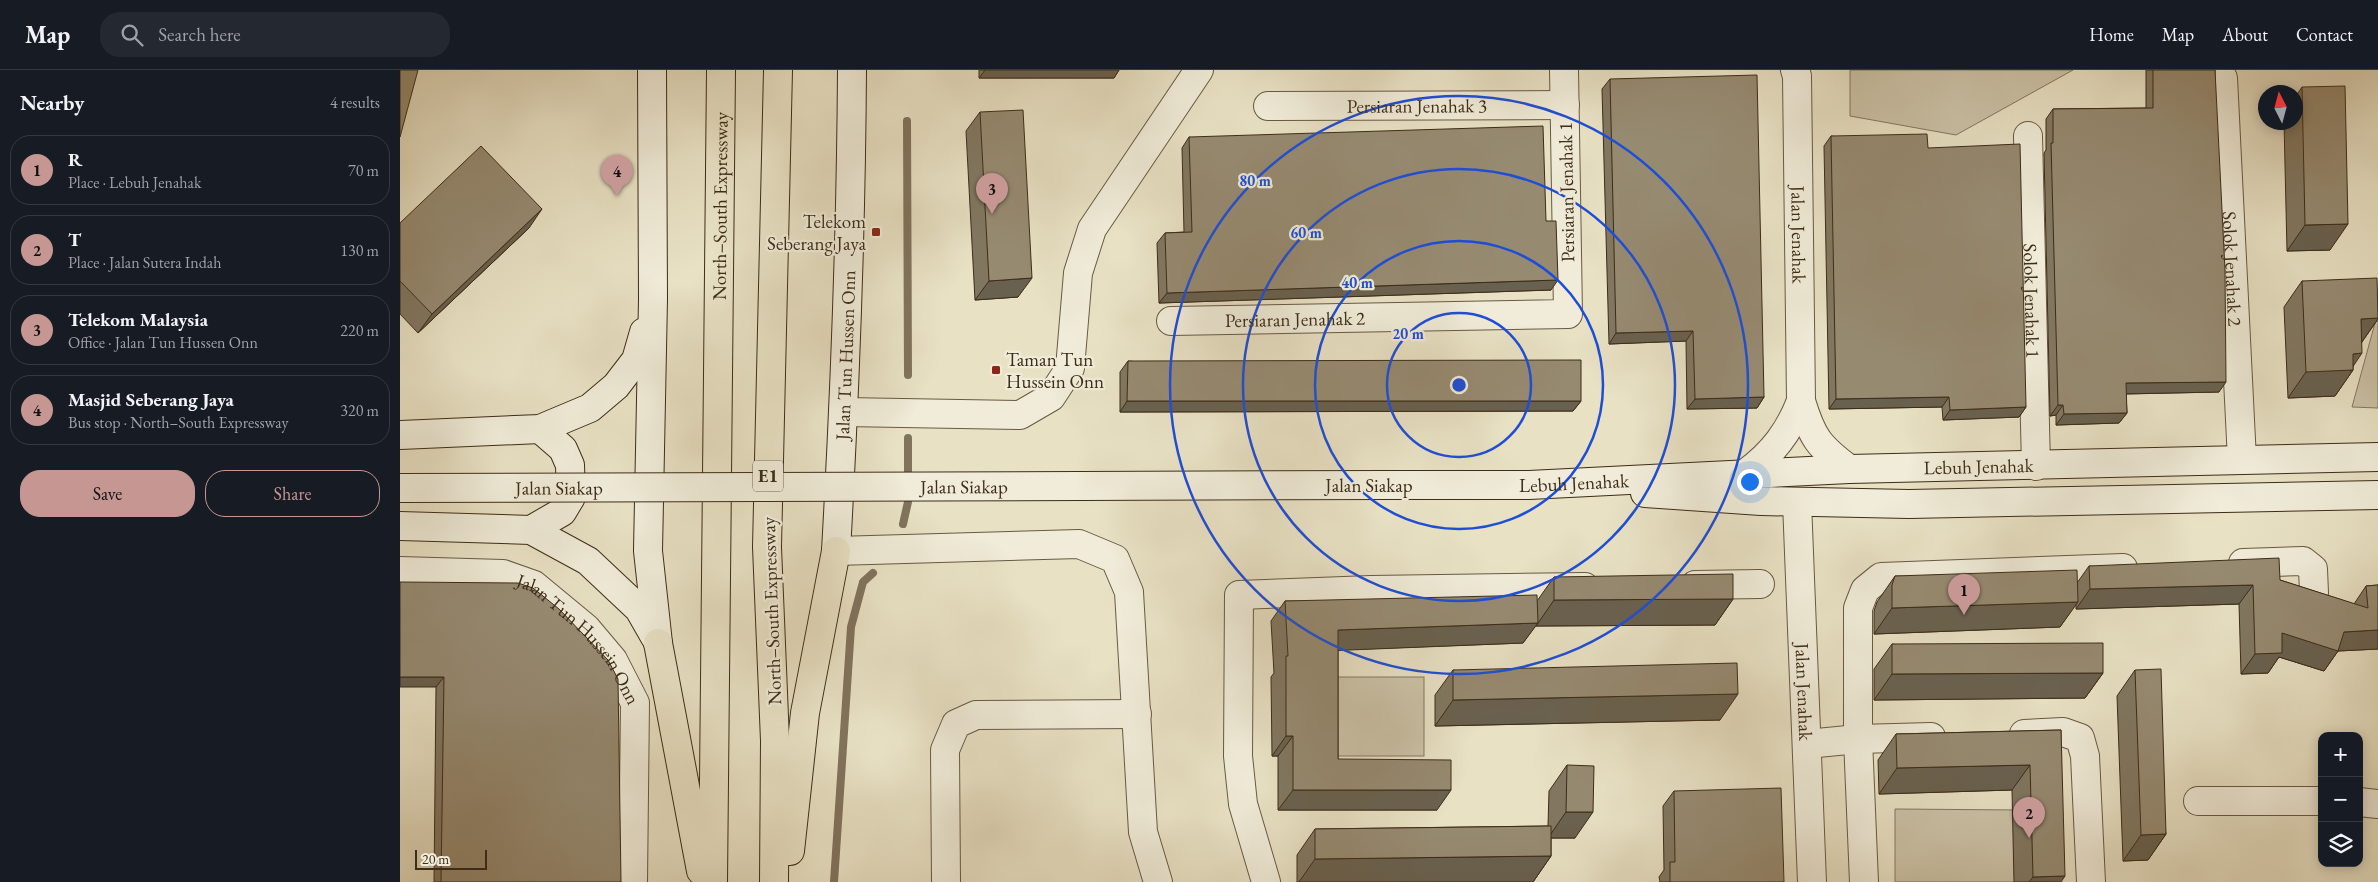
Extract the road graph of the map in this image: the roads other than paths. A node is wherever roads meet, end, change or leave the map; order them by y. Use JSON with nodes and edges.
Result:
{"nodes":[{"id":1,"x":652,"y":70,"type":"edge"},
{"id":2,"x":720,"y":70,"type":"edge"},
{"id":3,"x":778,"y":70,"type":"edge"},
{"id":4,"x":852,"y":70,"type":"edge"},
{"id":5,"x":1199,"y":70,"type":"edge"},
{"id":6,"x":1564,"y":70,"type":"edge"},
{"id":7,"x":1794,"y":70,"type":"edge"},
{"id":8,"x":2223,"y":78,"type":"dead end"},
{"id":9,"x":1564,"y":105,"type":"junction"},
{"id":10,"x":1268,"y":106,"type":"dead end"},
{"id":11,"x":2028,"y":136,"type":"dead end"},
{"id":12,"x":653,"y":299,"type":"junction"},
{"id":13,"x":1568,"y":314,"type":"joint"},
{"id":14,"x":1171,"y":321,"type":"dead end"},
{"id":15,"x":1801,"y":401,"type":"junction"},
{"id":16,"x":844,"y":412,"type":"junction"},
{"id":17,"x":540,"y":429,"type":"junction"},
{"id":18,"x":400,"y":435,"type":"edge"},
{"id":19,"x":2378,"y":457,"type":"edge"},
{"id":20,"x":2242,"y":460,"type":"junction"},
{"id":21,"x":2036,"y":466,"type":"junction"},
{"id":22,"x":1849,"y":469,"type":"junction"},
{"id":23,"x":1746,"y":473,"type":"junction"},
{"id":24,"x":1529,"y":485,"type":"junction"},
{"id":25,"x":400,"y":488,"type":"edge"},
{"id":26,"x":2378,"y":498,"type":"edge"},
{"id":27,"x":1797,"y":502,"type":"junction"},
{"id":28,"x":400,"y":526,"type":"edge"},
{"id":29,"x":531,"y":530,"type":"junction"},
{"id":30,"x":836,"y":551,"type":"junction"},
{"id":31,"x":2215,"y":564,"type":"edge"},
{"id":32,"x":2146,"y":567,"type":"edge"},
{"id":33,"x":400,"y":571,"type":"edge"},
{"id":34,"x":1760,"y":584,"type":"dead end"},
{"id":35,"x":1671,"y":585,"type":"edge"},
{"id":36,"x":1611,"y":586,"type":"edge"},
{"id":37,"x":2314,"y":593,"type":"edge"},
{"id":38,"x":658,"y":643,"type":"junction"},
{"id":39,"x":1137,"y":714,"type":"junction"},
{"id":40,"x":1995,"y":735,"type":"edge"},
{"id":41,"x":1956,"y":736,"type":"edge"},
{"id":42,"x":1858,"y":739,"type":"junction"},
{"id":43,"x":1807,"y":744,"type":"junction"},
{"id":44,"x":2198,"y":801,"type":"dead end"},
{"id":45,"x":2318,"y":801,"type":"edge"},
{"id":46,"x":2363,"y":802,"type":"edge"},
{"id":47,"x":2378,"y":804,"type":"edge"},
{"id":48,"x":633,"y":882,"type":"edge"},
{"id":49,"x":703,"y":882,"type":"edge"},
{"id":50,"x":713,"y":882,"type":"edge"},
{"id":51,"x":774,"y":882,"type":"edge"},
{"id":52,"x":787,"y":882,"type":"edge"},
{"id":53,"x":946,"y":882,"type":"edge"},
{"id":54,"x":1158,"y":882,"type":"edge"},
{"id":55,"x":1266,"y":882,"type":"edge"},
{"id":56,"x":1812,"y":882,"type":"edge"},
{"id":57,"x":1864,"y":882,"type":"edge"},
{"id":58,"x":2091,"y":882,"type":"edge"}],
"edges":[{"from":1,"to":12,"type":"street"},
{"from":2,"to":50,"type":"highway","name":"North–South Expressway"},
{"from":3,"to":51,"type":"highway","name":"North–South Expressway","number":"E1"},
{"from":4,"to":16,"type":"street","name":"Jalan Tun Hussen Onn"},
{"from":5,"to":16,"type":"street"},
{"from":6,"to":9,"type":"street","name":"Persiaran Jenahak 1"},
{"from":7,"to":15,"type":"street","name":"Jalan Jenahak"},
{"from":8,"to":20,"type":"street","name":"Solok Jenahak 2"},
{"from":9,"to":10,"type":"street","name":"Persiaran Jenahak 3"},
{"from":9,"to":13,"type":"street","name":"Persiaran Jenahak 1"},
{"from":11,"to":21,"type":"street","name":"Solok Jenahak 1"},
{"from":12,"to":17,"type":"street"},
{"from":12,"to":38,"type":"street"},
{"from":13,"to":14,"type":"street","name":"Persiaran Jenahak 2"},
{"from":15,"to":22,"type":"street","name":"Jalan Jenahak"},
{"from":15,"to":23,"type":"street","name":"Jalan Jenahak"},
{"from":16,"to":30,"type":"street","name":"Jalan Tun Hussen Onn"},
{"from":17,"to":18,"type":"street"},
{"from":17,"to":29,"type":"street"},
{"from":19,"to":20,"type":"street","name":"Lebuh Jenahak"},
{"from":20,"to":21,"type":"street","name":"Lebuh Jenahak"},
{"from":21,"to":22,"type":"street","name":"Lebuh Jenahak"},
{"from":22,"to":23,"type":"street","name":"Lebuh Jenahak"},
{"from":23,"to":24,"type":"street","name":"Lebuh Jenahak"},
{"from":24,"to":25,"type":"street","name":"Jalan Siakap","bridge":true},
{"from":24,"to":27,"type":"street","name":"Lebuh Jenahak"},
{"from":26,"to":27,"type":"street","name":"Lebuh Jenahak"},
{"from":27,"to":43,"type":"street","name":"Jalan Jenahak"},
{"from":28,"to":29,"type":"street"},
{"from":29,"to":38,"type":"street"},
{"from":30,"to":39,"type":"street"},
{"from":30,"to":52,"type":"highway"},
{"from":31,"to":37,"type":"street"},
{"from":32,"to":42,"type":"street"},
{"from":33,"to":48,"type":"street","name":"Jalan Tun Hussein Onn"},
{"from":34,"to":35,"type":"street"},
{"from":36,"to":55,"type":"street"},
{"from":38,"to":49,"type":"highway"},
{"from":39,"to":53,"type":"street"},
{"from":39,"to":54,"type":"street"},
{"from":40,"to":58,"type":"street"},
{"from":41,"to":42,"type":"street"},
{"from":42,"to":43,"type":"street"},
{"from":42,"to":57,"type":"street"},
{"from":43,"to":56,"type":"street","name":"Jalan Jenahak"},
{"from":44,"to":45,"type":"street"},
{"from":46,"to":47,"type":"street"}]}
